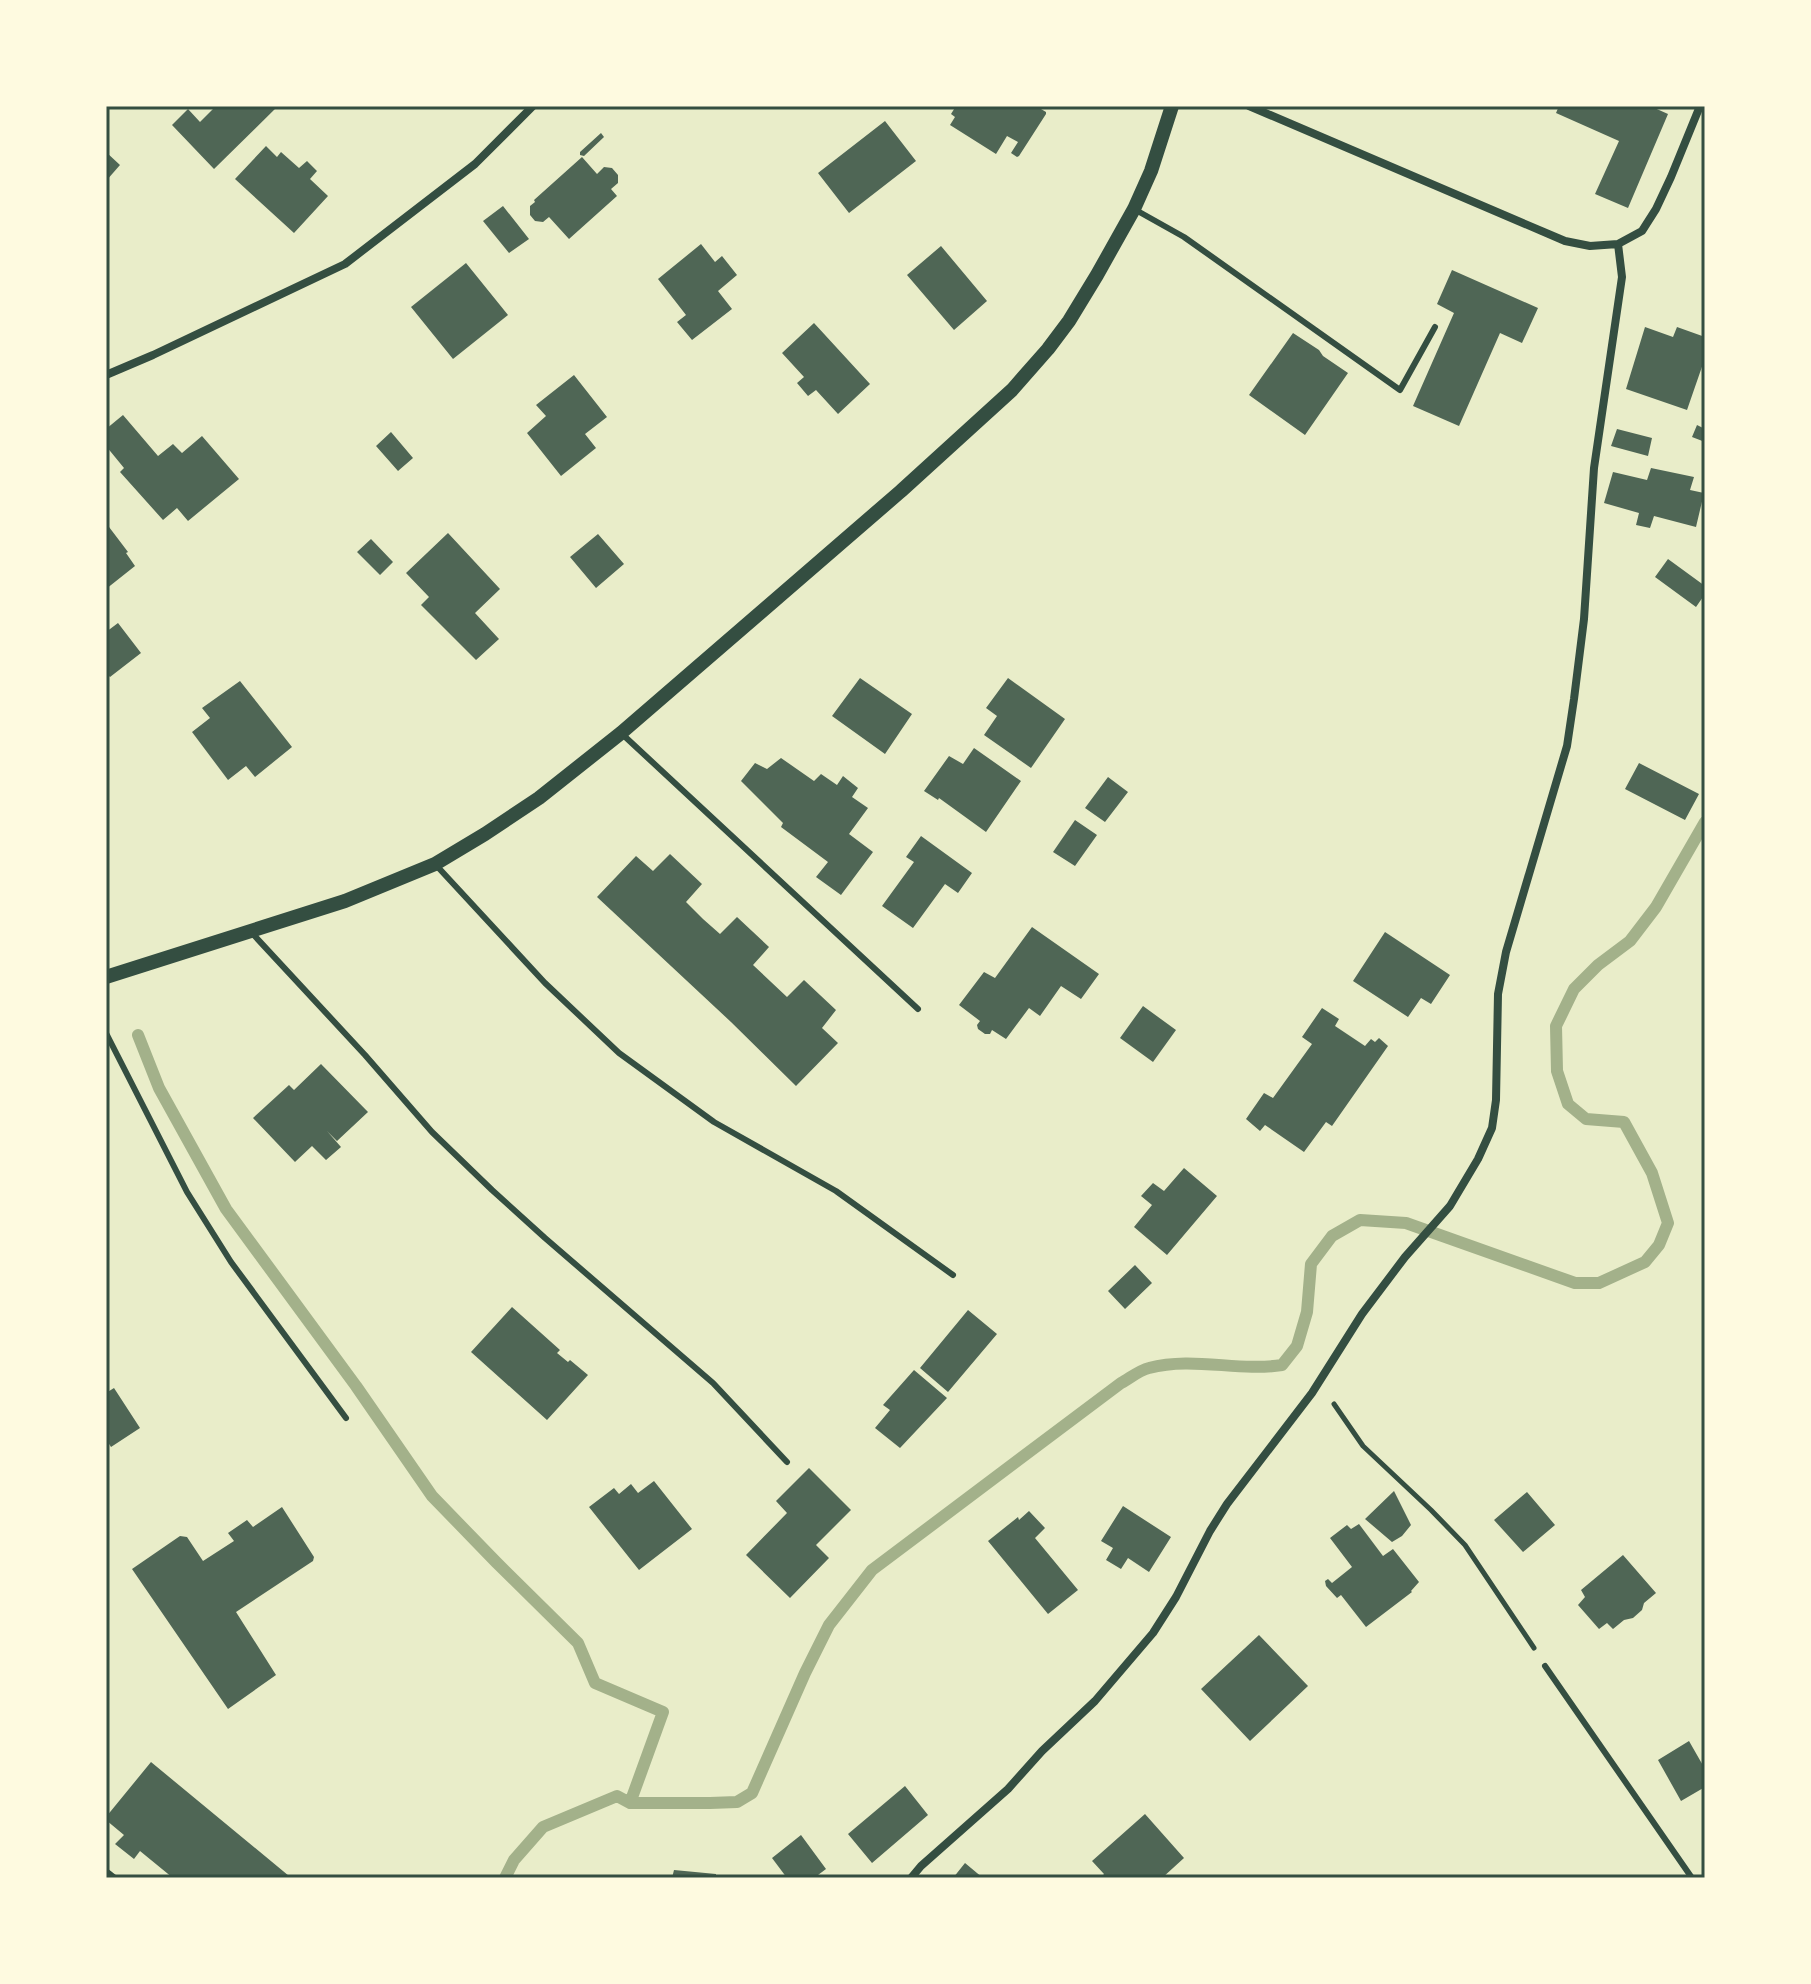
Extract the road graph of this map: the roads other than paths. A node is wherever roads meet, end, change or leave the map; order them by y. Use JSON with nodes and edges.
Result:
{"nodes":[{"id":1,"x":533,"y":106,"type":"edge"},
{"id":2,"x":1172,"y":106,"type":"edge"},
{"id":3,"x":1249,"y":106,"type":"edge"},
{"id":4,"x":1700,"y":106,"type":"edge"},
{"id":5,"x":1134,"y":209,"type":"junction"},
{"id":6,"x":1618,"y":244,"type":"junction"},
{"id":7,"x":1435,"y":327,"type":"dead end"},
{"id":8,"x":106,"y":375,"type":"edge"},
{"id":9,"x":621,"y":733,"type":"junction"},
{"id":10,"x":435,"y":864,"type":"junction"},
{"id":11,"x":251,"y":932,"type":"junction"},
{"id":12,"x":106,"y":977,"type":"edge"},
{"id":13,"x":918,"y":1009,"type":"dead end"},
{"id":14,"x":106,"y":1033,"type":"edge"},
{"id":15,"x":953,"y":1275,"type":"dead end"},
{"id":16,"x":346,"y":1418,"type":"dead end"},
{"id":17,"x":787,"y":1462,"type":"dead end"},
{"id":18,"x":1545,"y":1666,"type":"road end"},
{"id":19,"x":106,"y":1871,"type":"edge"},
{"id":20,"x":115,"y":1878,"type":"edge"},
{"id":21,"x":911,"y":1878,"type":"edge"},
{"id":22,"x":1692,"y":1878,"type":"edge"}],
"edges":[{"from":1,"to":8,"type":"street"},
{"from":2,"to":5,"type":"street"},
{"from":3,"to":6,"type":"street"},
{"from":4,"to":6,"type":"street"},
{"from":5,"to":7,"type":"lane"},
{"from":5,"to":9,"type":"street"},
{"from":6,"to":21,"type":"street"},
{"from":9,"to":10,"type":"street"},
{"from":9,"to":13,"type":"lane"},
{"from":10,"to":11,"type":"street"},
{"from":10,"to":15,"type":"lane"},
{"from":11,"to":12,"type":"street"},
{"from":11,"to":17,"type":"lane"},
{"from":14,"to":16,"type":"lane"},
{"from":18,"to":22,"type":"lane"},
{"from":19,"to":20,"type":"lane"}]}
